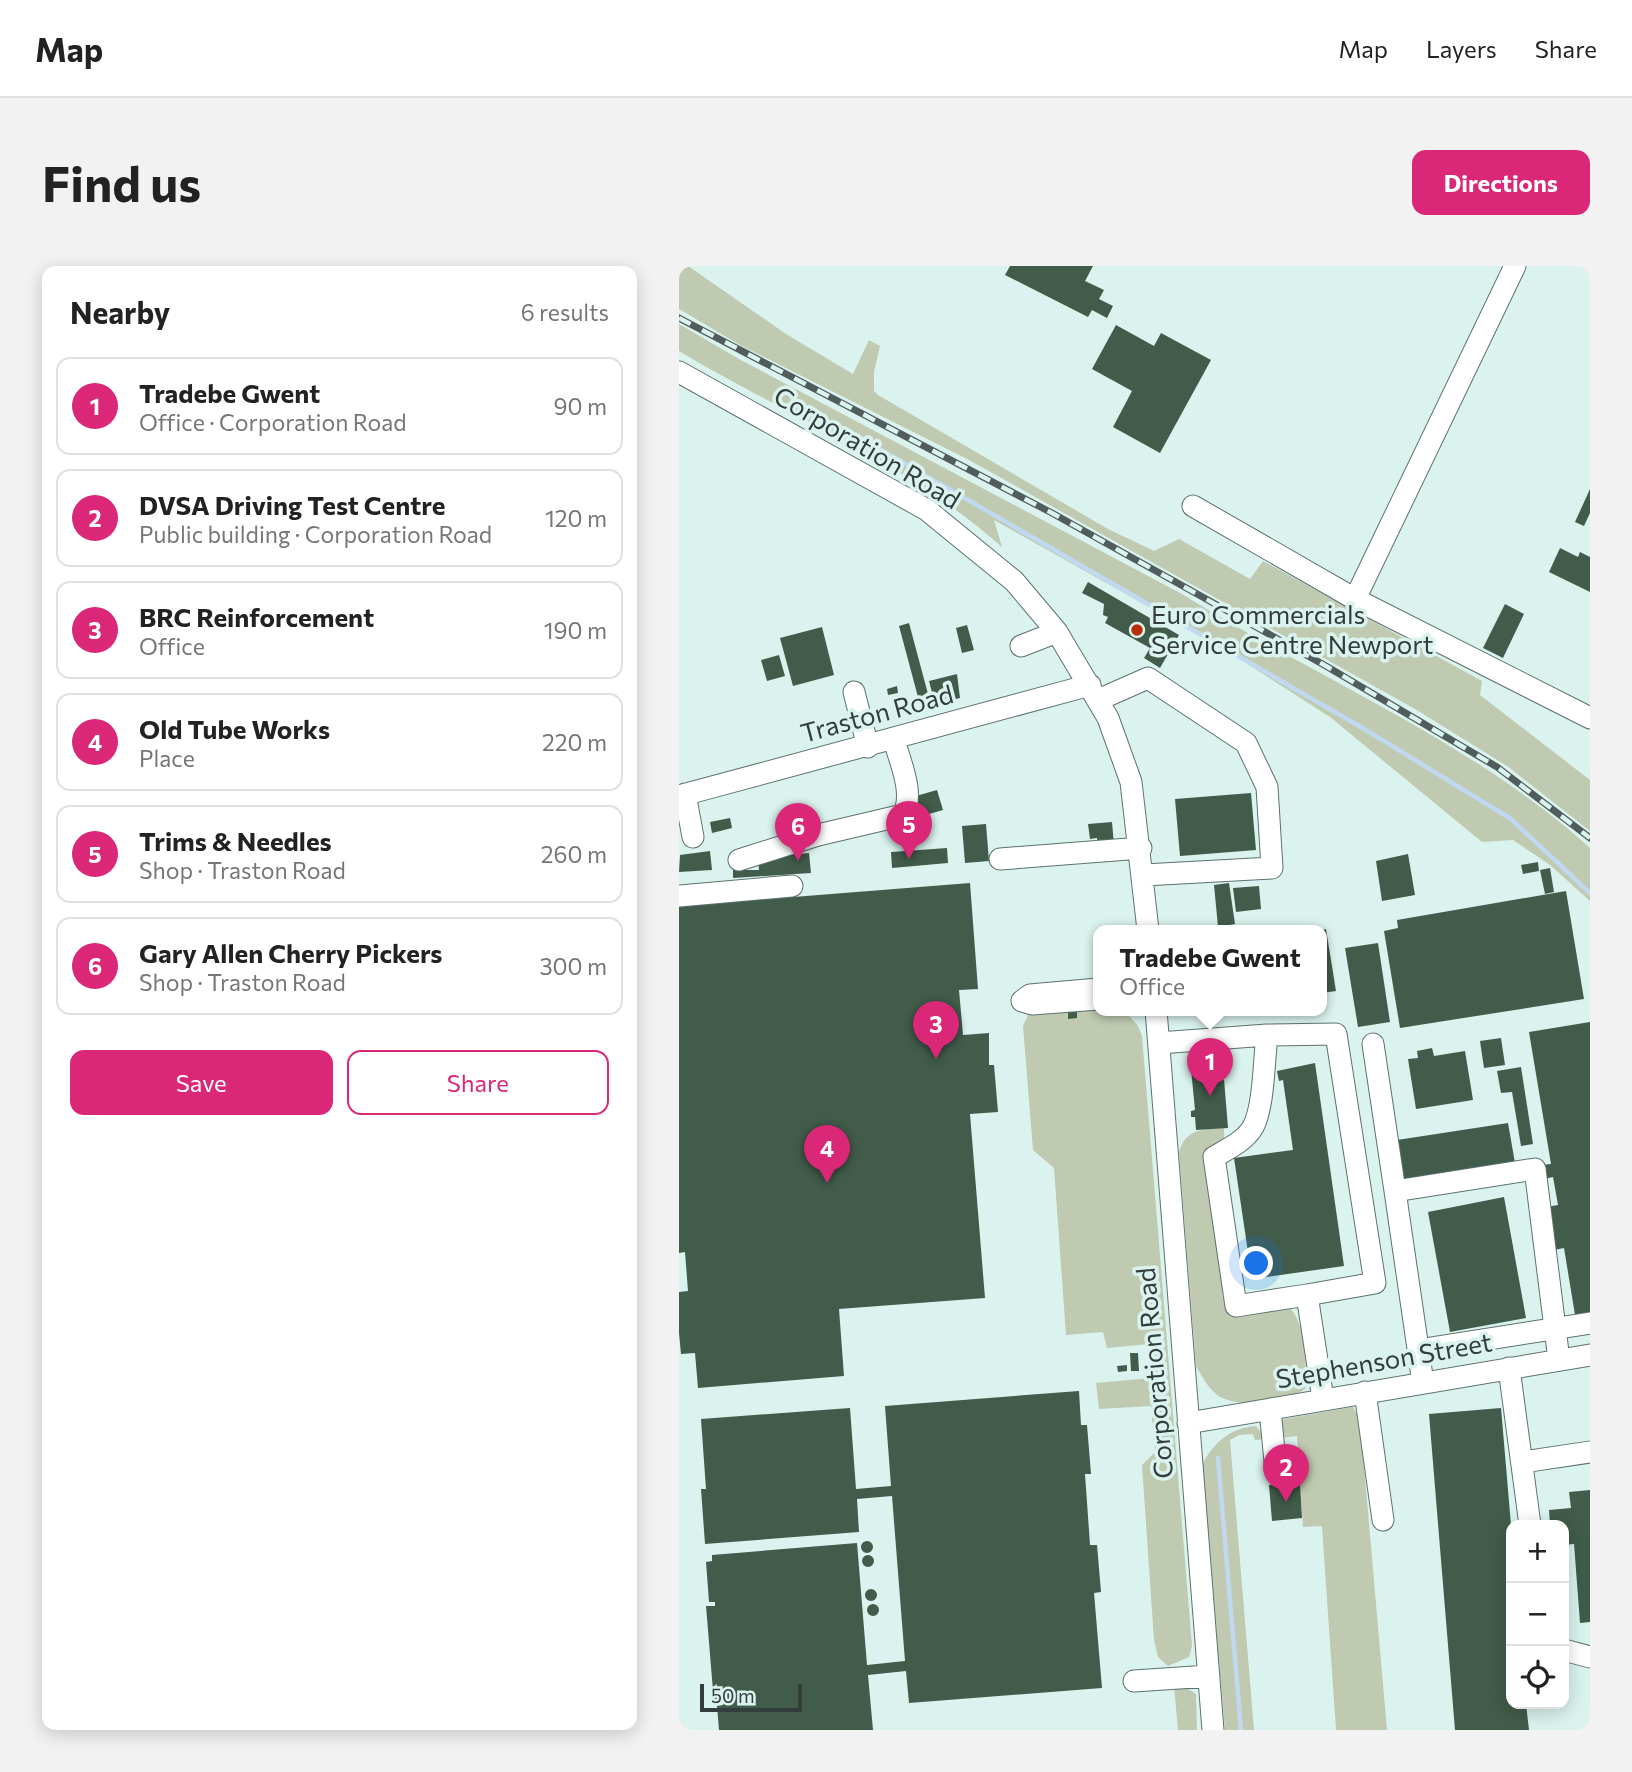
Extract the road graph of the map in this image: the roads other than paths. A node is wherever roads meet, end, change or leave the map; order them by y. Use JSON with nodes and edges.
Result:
{"nodes":[{"id":1,"x":1515,"y":266,"type":"edge"},
{"id":2,"x":679,"y":372,"type":"edge"},
{"id":3,"x":1193,"y":506,"type":"dead end"},
{"id":4,"x":1355,"y":598,"type":"junction"},
{"id":5,"x":1057,"y":632,"type":"junction"},
{"id":6,"x":1020,"y":646,"type":"dead end"},
{"id":7,"x":854,"y":692,"type":"dead end"},
{"id":8,"x":1094,"y":693,"type":"junction"},
{"id":9,"x":1590,"y":718,"type":"edge"},
{"id":10,"x":894,"y":740,"type":"junction"},
{"id":11,"x":868,"y":747,"type":"junction"},
{"id":12,"x":684,"y":790,"type":"edge"},
{"id":13,"x":693,"y":837,"type":"dead end"},
{"id":14,"x":1141,"y":848,"type":"junction"},
{"id":15,"x":1000,"y":859,"type":"dead end"},
{"id":16,"x":739,"y":860,"type":"dead end"},
{"id":17,"x":1144,"y":875,"type":"junction"},
{"id":18,"x":792,"y":886,"type":"dead end"},
{"id":19,"x":679,"y":896,"type":"edge"},
{"id":20,"x":1148,"y":925,"type":"edge"},
{"id":21,"x":1093,"y":989,"type":"edge"},
{"id":22,"x":1093,"y":999,"type":"edge"},
{"id":23,"x":1157,"y":1016,"type":"edge"},
{"id":24,"x":1267,"y":1035,"type":"junction"},
{"id":25,"x":1159,"y":1043,"type":"junction"},
{"id":26,"x":1373,"y":1044,"type":"dead end"},
{"id":27,"x":1395,"y":1191,"type":"junction"},
{"id":28,"x":1307,"y":1295,"type":"junction"},
{"id":29,"x":1590,"y":1323,"type":"edge"},
{"id":30,"x":1555,"y":1328,"type":"junction"},
{"id":31,"x":1418,"y":1350,"type":"junction"},
{"id":32,"x":1590,"y":1355,"type":"edge"},
{"id":33,"x":1559,"y":1360,"type":"junction"},
{"id":34,"x":1509,"y":1368,"type":"junction"},
{"id":35,"x":1423,"y":1382,"type":"junction"},
{"id":36,"x":1365,"y":1392,"type":"junction"},
{"id":37,"x":1323,"y":1399,"type":"junction"},
{"id":38,"x":1270,"y":1409,"type":"junction"},
{"id":39,"x":1188,"y":1423,"type":"junction"},
{"id":40,"x":1590,"y":1452,"type":"edge"},
{"id":41,"x":1523,"y":1462,"type":"junction"},
{"id":42,"x":1276,"y":1472,"type":"dead end"},
{"id":43,"x":1383,"y":1520,"type":"dead end"},
{"id":44,"x":1529,"y":1520,"type":"edge"},
{"id":45,"x":1569,"y":1651,"type":"edge"},
{"id":46,"x":1590,"y":1657,"type":"edge"},
{"id":47,"x":1209,"y":1676,"type":"junction"},
{"id":48,"x":1135,"y":1681,"type":"dead end"},
{"id":49,"x":1213,"y":1730,"type":"edge"}],
"edges":[{"from":1,"to":4,"type":"street"},
{"from":2,"to":5,"type":"street","name":"Corporation Road"},
{"from":3,"to":4,"type":"street"},
{"from":4,"to":9,"type":"street"},
{"from":5,"to":6,"type":"street"},
{"from":5,"to":8,"type":"street","name":"Corporation Road"},
{"from":7,"to":11,"type":"street"},
{"from":8,"to":10,"type":"street","name":"Traston Road"},
{"from":8,"to":14,"type":"street","name":"Corporation Road"},
{"from":8,"to":17,"type":"street","name":"Traston Road"},
{"from":10,"to":11,"type":"street","name":"Traston Road"},
{"from":10,"to":16,"type":"street"},
{"from":11,"to":12,"type":"street","name":"Traston Road"},
{"from":12,"to":13,"type":"street"},
{"from":14,"to":15,"type":"street"},
{"from":14,"to":17,"type":"street","name":"Corporation Road"},
{"from":17,"to":20,"type":"street","name":"Corporation Road"},
{"from":18,"to":19,"type":"street"},
{"from":21,"to":22,"type":"street"},
{"from":23,"to":25,"type":"street","name":"Corporation Road"},
{"from":24,"to":25,"type":"street"},
{"from":24,"to":28,"type":"street"},
{"from":24,"to":28,"type":"street"},
{"from":25,"to":39,"type":"street","name":"Corporation Road"},
{"from":26,"to":27,"type":"street"},
{"from":27,"to":30,"type":"street"},
{"from":27,"to":31,"type":"street"},
{"from":28,"to":37,"type":"street"},
{"from":29,"to":30,"type":"street"},
{"from":30,"to":31,"type":"street"},
{"from":30,"to":33,"type":"street"},
{"from":31,"to":35,"type":"street"},
{"from":32,"to":33,"type":"street","name":"Stephenson Street"},
{"from":33,"to":34,"type":"street","name":"Stephenson Street"},
{"from":34,"to":35,"type":"street","name":"Stephenson Street"},
{"from":34,"to":41,"type":"street"},
{"from":35,"to":36,"type":"street","name":"Stephenson Street"},
{"from":36,"to":37,"type":"street","name":"Stephenson Street"},
{"from":36,"to":43,"type":"street"},
{"from":37,"to":38,"type":"street","name":"Stephenson Street"},
{"from":38,"to":39,"type":"street","name":"Stephenson Street"},
{"from":38,"to":42,"type":"street"},
{"from":39,"to":47,"type":"street","name":"Corporation Road"},
{"from":40,"to":41,"type":"street"},
{"from":41,"to":44,"type":"street"},
{"from":45,"to":46,"type":"street"},
{"from":47,"to":48,"type":"street"},
{"from":47,"to":49,"type":"street","name":"Corporation Road"}]}
